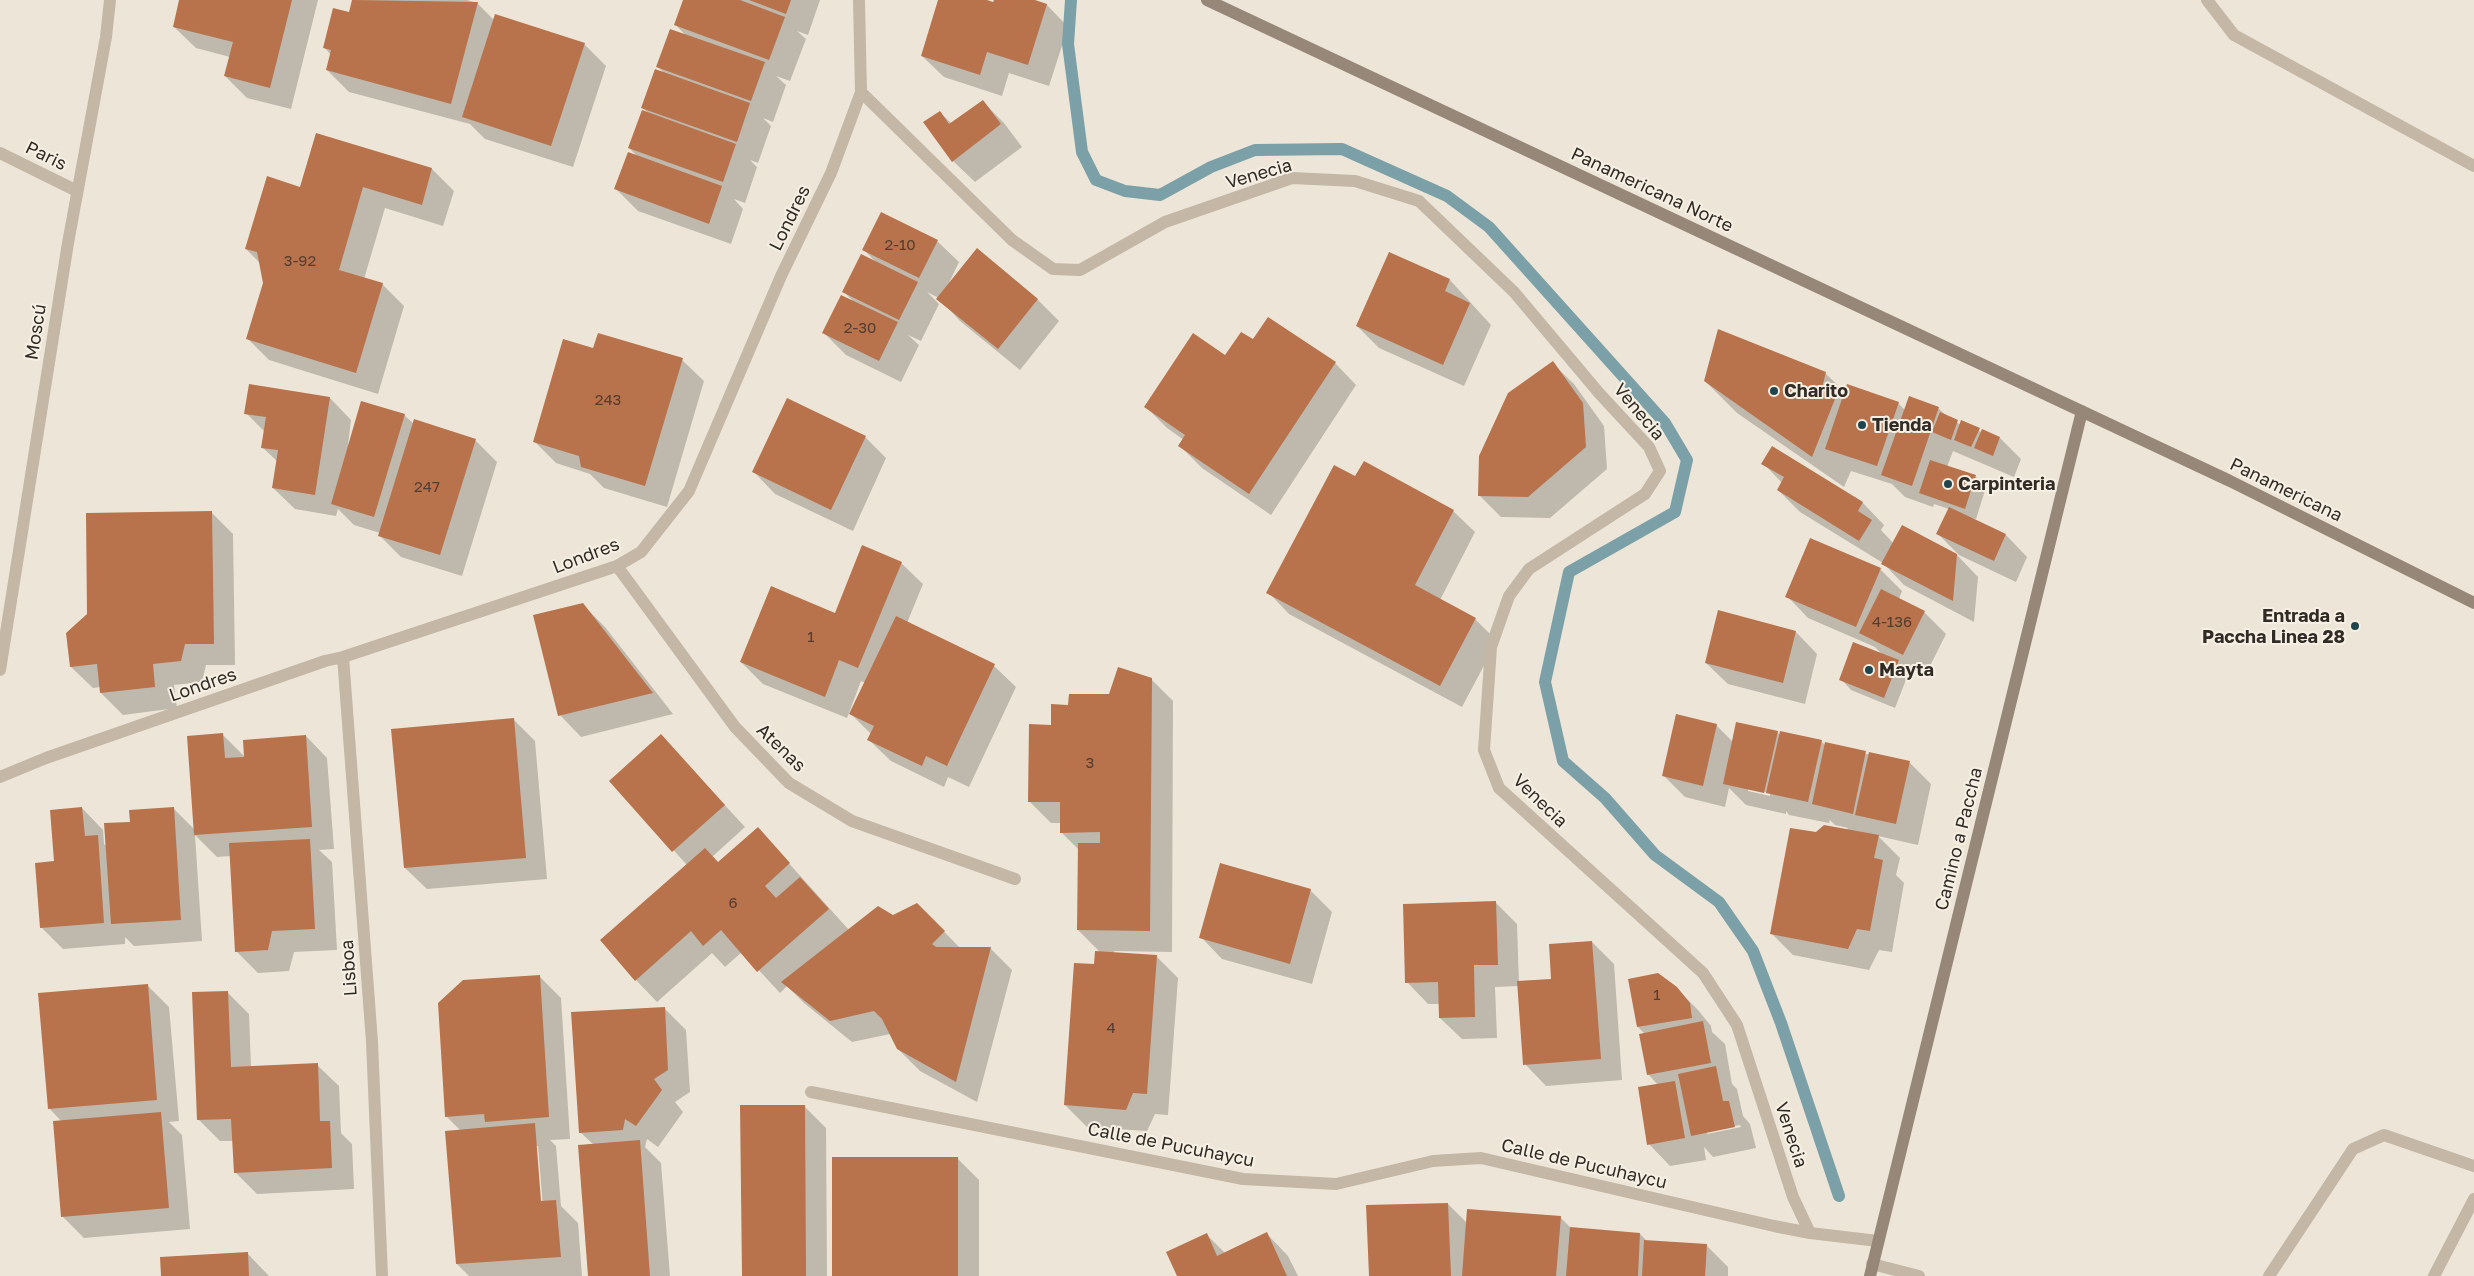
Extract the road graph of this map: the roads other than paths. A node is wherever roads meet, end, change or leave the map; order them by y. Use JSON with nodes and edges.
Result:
{"nodes":[{"id":1,"x":110,"y":0,"type":"edge"},
{"id":2,"x":859,"y":0,"type":"edge"},
{"id":3,"x":1207,"y":0,"type":"edge"},
{"id":4,"x":2207,"y":0,"type":"edge"},
{"id":5,"x":861,"y":92,"type":"junction"},
{"id":6,"x":0,"y":153,"type":"edge"},
{"id":7,"x":2474,"y":166,"type":"edge"},
{"id":8,"x":77,"y":191,"type":"junction"},
{"id":9,"x":2082,"y":411,"type":"junction"},
{"id":10,"x":617,"y":566,"type":"junction"},
{"id":11,"x":2474,"y":603,"type":"edge"},
{"id":12,"x":343,"y":657,"type":"junction"},
{"id":13,"x":0,"y":670,"type":"edge"},
{"id":14,"x":0,"y":777,"type":"edge"},
{"id":15,"x":1015,"y":879,"type":"dead end"},
{"id":16,"x":811,"y":1092,"type":"dead end"},
{"id":17,"x":2474,"y":1166,"type":"edge"},
{"id":18,"x":2474,"y":1199,"type":"edge"},
{"id":19,"x":1810,"y":1233,"type":"junction"},
{"id":20,"x":1878,"y":1241,"type":"junction"},
{"id":21,"x":1871,"y":1270,"type":"edge"},
{"id":22,"x":382,"y":1276,"type":"edge"},
{"id":23,"x":1919,"y":1276,"type":"edge"},
{"id":24,"x":2269,"y":1276,"type":"edge"},
{"id":25,"x":2434,"y":1276,"type":"edge"}],
"edges":[{"from":1,"to":8,"type":"street","name":"Moscú"},
{"from":2,"to":5,"type":"street","name":"Londres"},
{"from":3,"to":9,"type":"main road","name":"Panamericana Norte"},
{"from":4,"to":7,"type":"street"},
{"from":5,"to":10,"type":"street","name":"Londres"},
{"from":5,"to":19,"type":"street","name":"Venecia"},
{"from":6,"to":8,"type":"street","name":"Paris"},
{"from":8,"to":13,"type":"street","name":"Moscú"},
{"from":9,"to":11,"type":"main road","name":"Panamericana"},
{"from":9,"to":20,"type":"main road","name":"Camino a Paccha"},
{"from":10,"to":12,"type":"street","name":"Londres"},
{"from":10,"to":15,"type":"street","name":"Atenas"},
{"from":12,"to":14,"type":"street","name":"Londres"},
{"from":12,"to":22,"type":"street","name":"Lisboa"},
{"from":16,"to":19,"type":"street","name":"Calle de Pucuhaycu"},
{"from":17,"to":24,"type":"street"},
{"from":18,"to":25,"type":"street"},
{"from":19,"to":20,"type":"street","name":"Calle de Pucuhaycu"},
{"from":20,"to":21,"type":"main road","name":"Camino a Paccha"},
{"from":21,"to":23,"type":"street"}]}
